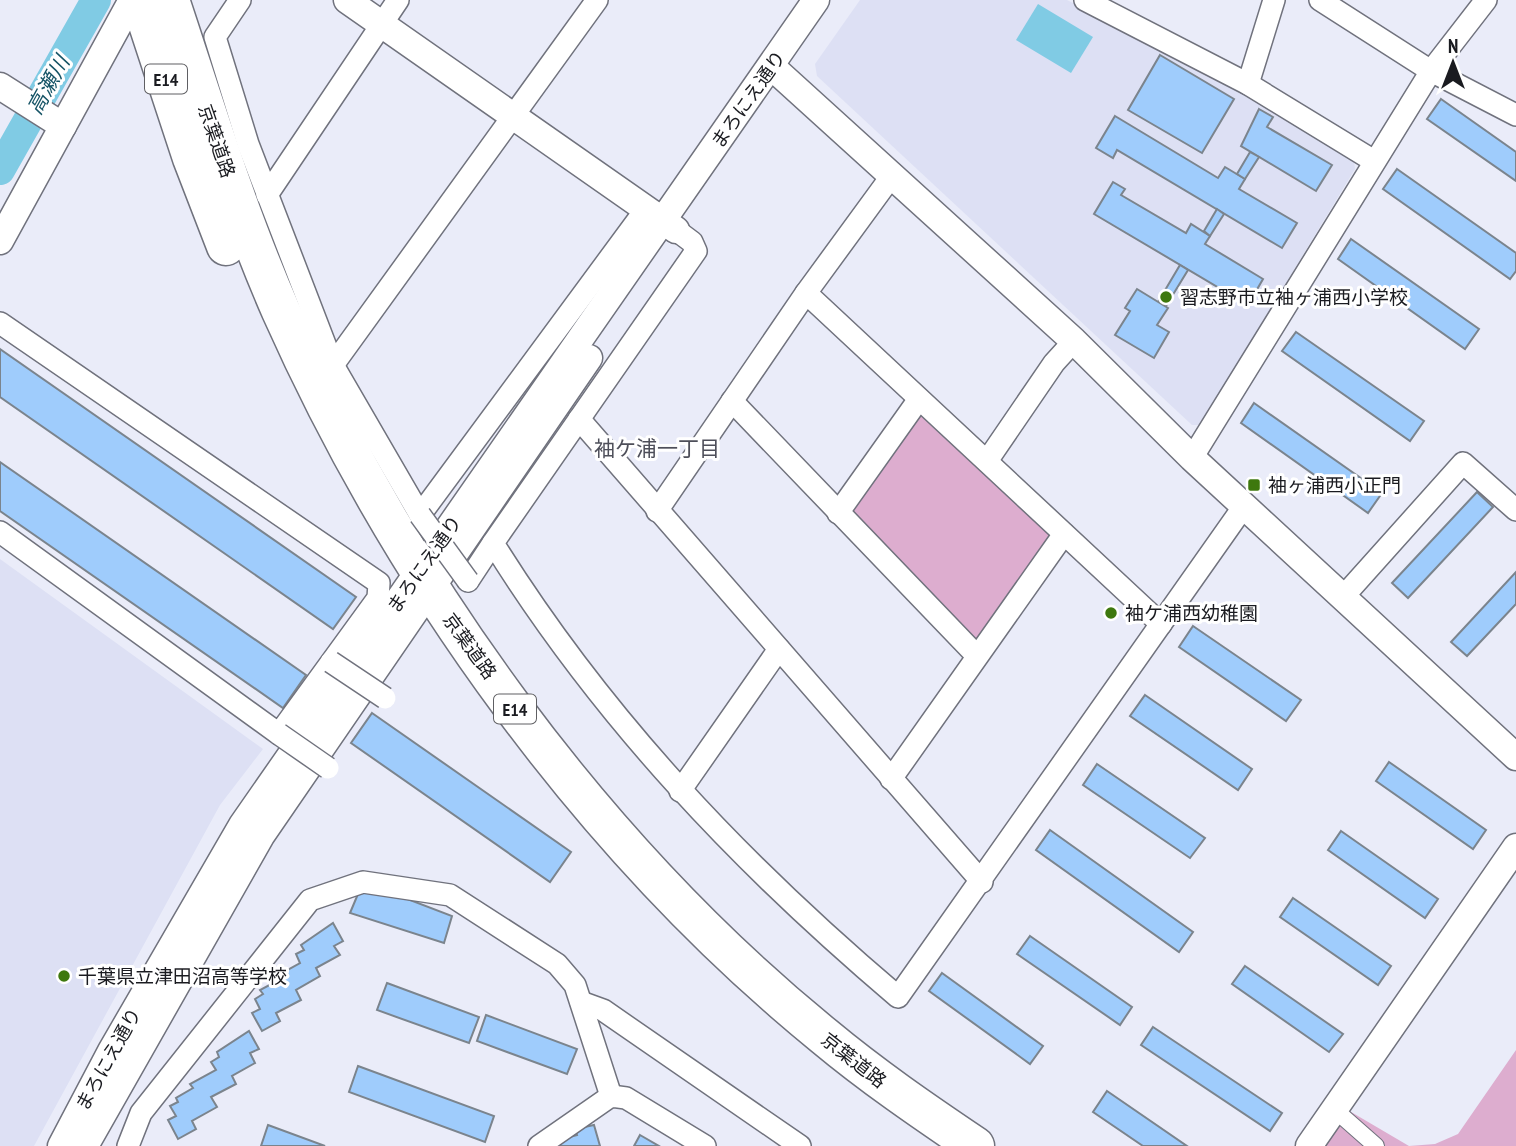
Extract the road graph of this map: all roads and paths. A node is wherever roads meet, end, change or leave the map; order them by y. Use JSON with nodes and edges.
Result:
{"nodes":[{"id":1,"x":132,"y":0,"type":"edge"},
{"id":2,"x":140,"y":0,"type":"edge"},
{"id":3,"x":170,"y":0,"type":"edge"},
{"id":4,"x":240,"y":0,"type":"edge"},
{"id":5,"x":347,"y":0,"type":"edge"},
{"id":6,"x":398,"y":0,"type":"edge"},
{"id":7,"x":597,"y":0,"type":"edge"},
{"id":8,"x":1085,"y":0,"type":"edge"},
{"id":9,"x":1274,"y":0,"type":"edge"},
{"id":10,"x":1320,"y":0,"type":"edge"},
{"id":11,"x":1486,"y":0,"type":"edge"},
{"id":12,"x":821,"y":3,"type":"edge"},
{"id":13,"x":381,"y":25,"type":"junction"},
{"id":14,"x":777,"y":71,"type":"junction"},
{"id":15,"x":1431,"y":71,"type":"junction"},
{"id":16,"x":1248,"y":84,"type":"junction"},
{"id":17,"x":10,"y":93,"type":"edge"},
{"id":18,"x":512,"y":115,"type":"junction"},
{"id":19,"x":1516,"y":115,"type":"edge"},
{"id":20,"x":59,"y":124,"type":"junction"},
{"id":21,"x":205,"y":152,"type":"junction"},
{"id":22,"x":1374,"y":161,"type":"junction"},
{"id":23,"x":893,"y":174,"type":"junction"},
{"id":24,"x":267,"y":195,"type":"junction"},
{"id":25,"x":662,"y":220,"type":"junction"},
{"id":26,"x":0,"y":241,"type":"edge"},
{"id":27,"x":806,"y":293,"type":"junction"},
{"id":28,"x":0,"y":323,"type":"edge"},
{"id":29,"x":1074,"y":341,"type":"junction"},
{"id":30,"x":333,"y":365,"type":"junction"},
{"id":31,"x":919,"y":399,"type":"junction"},
{"id":32,"x":732,"y":401,"type":"junction"},
{"id":33,"x":579,"y":419,"type":"junction"},
{"id":34,"x":1192,"y":458,"type":"junction"},
{"id":35,"x":987,"y":461,"type":"junction"},
{"id":36,"x":1513,"y":502,"type":"edge"},
{"id":37,"x":1244,"y":506,"type":"junction"},
{"id":38,"x":657,"y":511,"type":"junction"},
{"id":39,"x":838,"y":513,"type":"junction"},
{"id":40,"x":420,"y":515,"type":"junction"},
{"id":41,"x":0,"y":532,"type":"edge"},
{"id":42,"x":1064,"y":534,"type":"junction"},
{"id":43,"x":493,"y":543,"type":"junction"},
{"id":44,"x":417,"y":592,"type":"junction"},
{"id":45,"x":1343,"y":597,"type":"junction"},
{"id":46,"x":1161,"y":624,"type":"junction"},
{"id":47,"x":779,"y":649,"type":"junction"},
{"id":48,"x":977,"y":656,"type":"junction"},
{"id":49,"x":331,"y":662,"type":"junction"},
{"id":50,"x":385,"y":698,"type":"dead end"},
{"id":51,"x":279,"y":734,"type":"junction"},
{"id":52,"x":1516,"y":757,"type":"edge"},
{"id":53,"x":328,"y":768,"type":"dead end"},
{"id":54,"x":891,"y":779,"type":"junction"},
{"id":55,"x":680,"y":791,"type":"junction"},
{"id":56,"x":1516,"y":847,"type":"edge"},
{"id":57,"x":982,"y":882,"type":"junction"},
{"id":58,"x":581,"y":1002,"type":"junction"},
{"id":59,"x":611,"y":1096,"type":"junction"},
{"id":60,"x":1334,"y":1109,"type":"junction"},
{"id":61,"x":61,"y":1146,"type":"edge"},
{"id":62,"x":85,"y":1146,"type":"edge"},
{"id":63,"x":128,"y":1146,"type":"edge"},
{"id":64,"x":539,"y":1146,"type":"edge"},
{"id":65,"x":705,"y":1146,"type":"edge"},
{"id":66,"x":800,"y":1146,"type":"edge"},
{"id":67,"x":928,"y":1146,"type":"edge"},
{"id":68,"x":975,"y":1146,"type":"edge"},
{"id":69,"x":1309,"y":1146,"type":"edge"},
{"id":70,"x":1376,"y":1146,"type":"edge"}],
"edges":[{"from":1,"to":20,"type":"street"},
{"from":2,"to":21,"type":"highway","name":"京葉道路","number":"E14"},
{"from":3,"to":21,"type":"highway","name":"京葉道路","number":"E14"},
{"from":4,"to":24,"type":"street"},
{"from":5,"to":13,"type":"street"},
{"from":6,"to":13,"type":"street"},
{"from":7,"to":18,"type":"street"},
{"from":8,"to":16,"type":"street"},
{"from":9,"to":16,"type":"street"},
{"from":10,"to":15,"type":"street"},
{"from":11,"to":15,"type":"street"},
{"from":12,"to":14,"type":"street","name":"まろにえ通り"},
{"from":13,"to":18,"type":"street"},
{"from":13,"to":24,"type":"street"},
{"from":14,"to":23,"type":"street"},
{"from":14,"to":25,"type":"street","name":"まろにえ通り"},
{"from":15,"to":19,"type":"street"},
{"from":15,"to":22,"type":"street"},
{"from":16,"to":22,"type":"street"},
{"from":17,"to":20,"type":"street"},
{"from":18,"to":25,"type":"street"},
{"from":18,"to":30,"type":"street"},
{"from":20,"to":26,"type":"street"},
{"from":21,"to":44,"type":"highway","name":"京葉道路","number":"E14"},
{"from":22,"to":34,"type":"street"},
{"from":23,"to":27,"type":"street"},
{"from":23,"to":29,"type":"street"},
{"from":24,"to":30,"type":"street"},
{"from":25,"to":33,"type":"street"},
{"from":25,"to":40,"type":"street"},
{"from":25,"to":44,"type":"street","name":"まろにえ通り"},
{"from":27,"to":31,"type":"street"},
{"from":27,"to":32,"type":"street"},
{"from":28,"to":49,"type":"street"},
{"from":29,"to":34,"type":"street"},
{"from":29,"to":35,"type":"street"},
{"from":30,"to":40,"type":"street"},
{"from":31,"to":35,"type":"street"},
{"from":31,"to":39,"type":"street"},
{"from":32,"to":38,"type":"street"},
{"from":32,"to":39,"type":"street"},
{"from":33,"to":38,"type":"street"},
{"from":33,"to":43,"type":"street"},
{"from":34,"to":37,"type":"street"},
{"from":35,"to":42,"type":"street"},
{"from":36,"to":45,"type":"street"},
{"from":37,"to":45,"type":"street"},
{"from":37,"to":46,"type":"street"},
{"from":38,"to":47,"type":"street"},
{"from":39,"to":48,"type":"street"},
{"from":40,"to":43,"type":"street","bridge":true},
{"from":41,"to":51,"type":"street"},
{"from":42,"to":46,"type":"street"},
{"from":42,"to":48,"type":"street"},
{"from":43,"to":55,"type":"street"},
{"from":44,"to":61,"type":"street","name":"まろにえ通り"},
{"from":44,"to":62,"type":"street","name":"まろにえ通り"},
{"from":44,"to":67,"type":"highway","name":"京葉道路","number":"E14"},
{"from":44,"to":68,"type":"highway","name":"京葉道路","number":"E14"},
{"from":45,"to":52,"type":"street"},
{"from":46,"to":57,"type":"street"},
{"from":47,"to":54,"type":"street"},
{"from":47,"to":55,"type":"street"},
{"from":48,"to":54,"type":"street"},
{"from":49,"to":50,"type":"street","bridge":true},
{"from":49,"to":51,"type":"street"},
{"from":51,"to":53,"type":"street","bridge":true},
{"from":54,"to":57,"type":"street"},
{"from":55,"to":57,"type":"street"},
{"from":56,"to":60,"type":"street"},
{"from":58,"to":59,"type":"street"},
{"from":58,"to":63,"type":"street"},
{"from":58,"to":66,"type":"street"},
{"from":59,"to":64,"type":"street"},
{"from":59,"to":65,"type":"street"},
{"from":60,"to":69,"type":"street"},
{"from":60,"to":70,"type":"street"}]}
